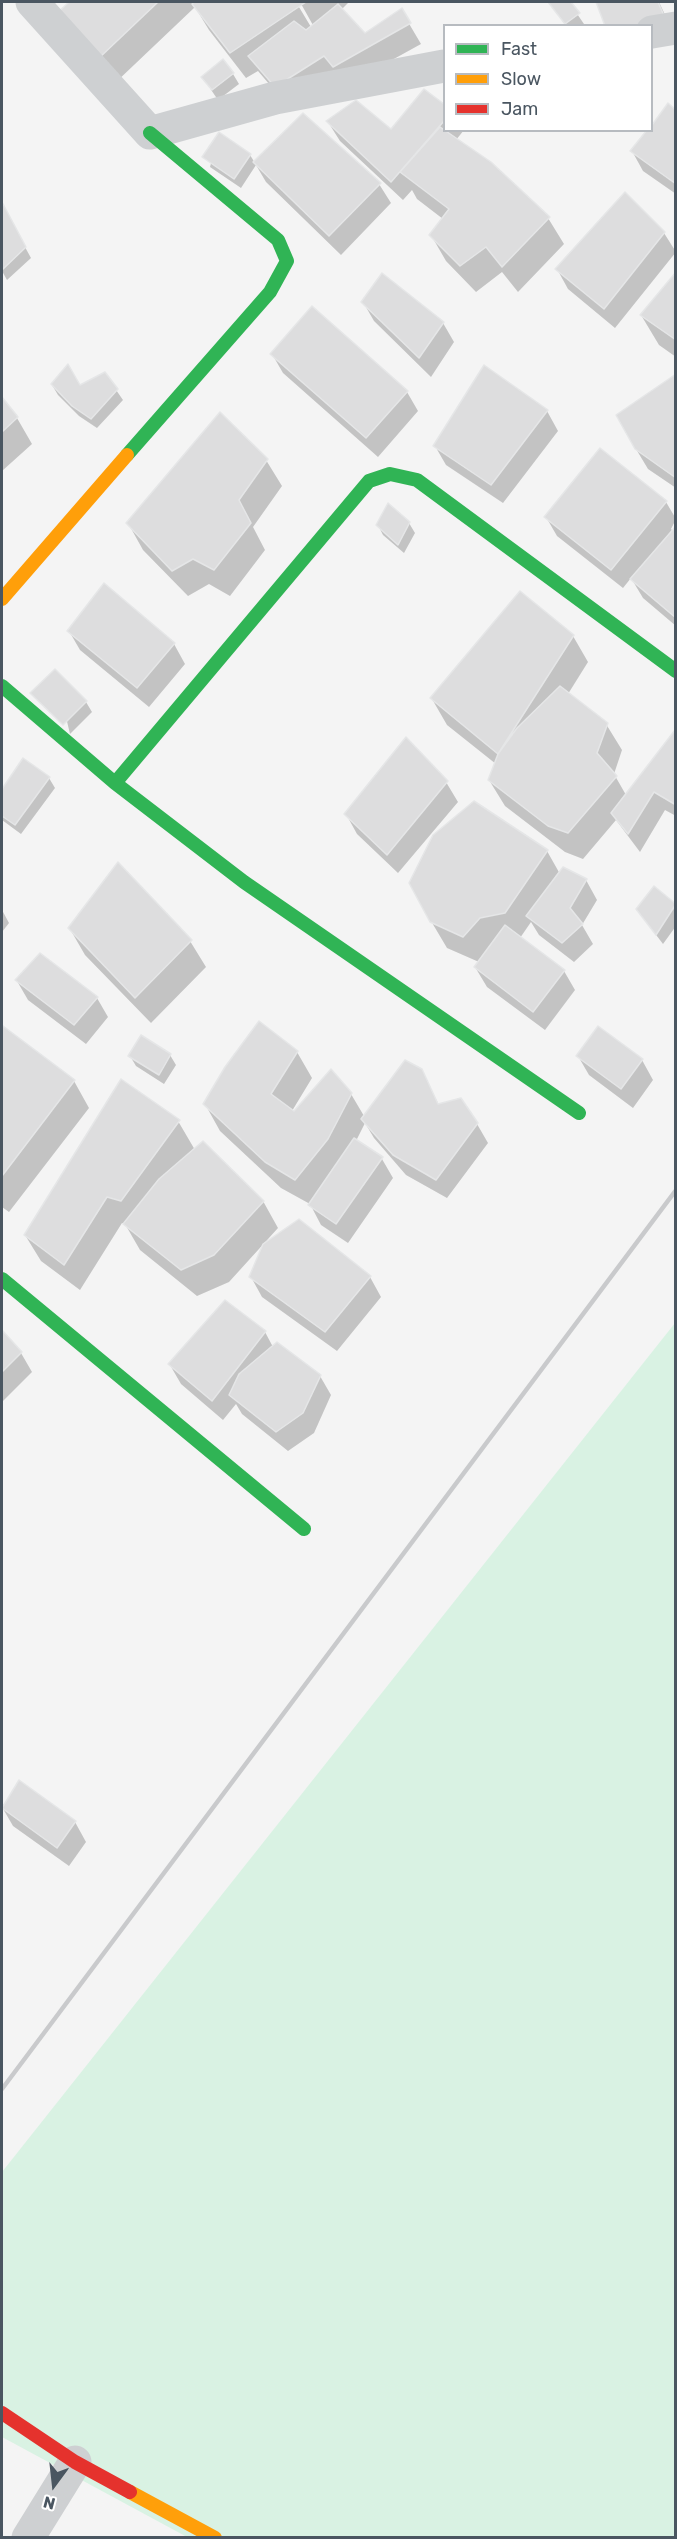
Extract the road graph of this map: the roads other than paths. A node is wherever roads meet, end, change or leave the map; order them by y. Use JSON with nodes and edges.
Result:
{"nodes":[{"id":1,"x":32,"y":2,"type":"edge"},
{"id":2,"x":675,"y":28,"type":"edge"},
{"id":3,"x":653,"y":32,"type":"edge"},
{"id":4,"x":443,"y":66,"type":"edge"},
{"id":5,"x":150,"y":133,"type":"junction"},
{"id":6,"x":2,"y":599,"type":"edge"},
{"id":7,"x":675,"y":671,"type":"edge"},
{"id":8,"x":2,"y":686,"type":"edge"},
{"id":9,"x":115,"y":783,"type":"junction"},
{"id":10,"x":579,"y":1113,"type":"dead end"},
{"id":11,"x":2,"y":1279,"type":"edge"},
{"id":12,"x":304,"y":1529,"type":"dead end"},
{"id":13,"x":2,"y":2413,"type":"edge"},
{"id":14,"x":75,"y":2462,"type":"junction"},
{"id":15,"x":28,"y":2538,"type":"edge"},
{"id":16,"x":215,"y":2538,"type":"edge"}],
"edges":[{"from":1,"to":5,"type":"street"},
{"from":2,"to":3,"type":"street"},
{"from":4,"to":5,"type":"street"},
{"from":5,"to":6,"type":"street"},
{"from":7,"to":9,"type":"street"},
{"from":8,"to":9,"type":"street"},
{"from":9,"to":10,"type":"street"},
{"from":11,"to":12,"type":"street"},
{"from":13,"to":14,"type":"street"},
{"from":14,"to":15,"type":"street"},
{"from":14,"to":16,"type":"street"}]}
